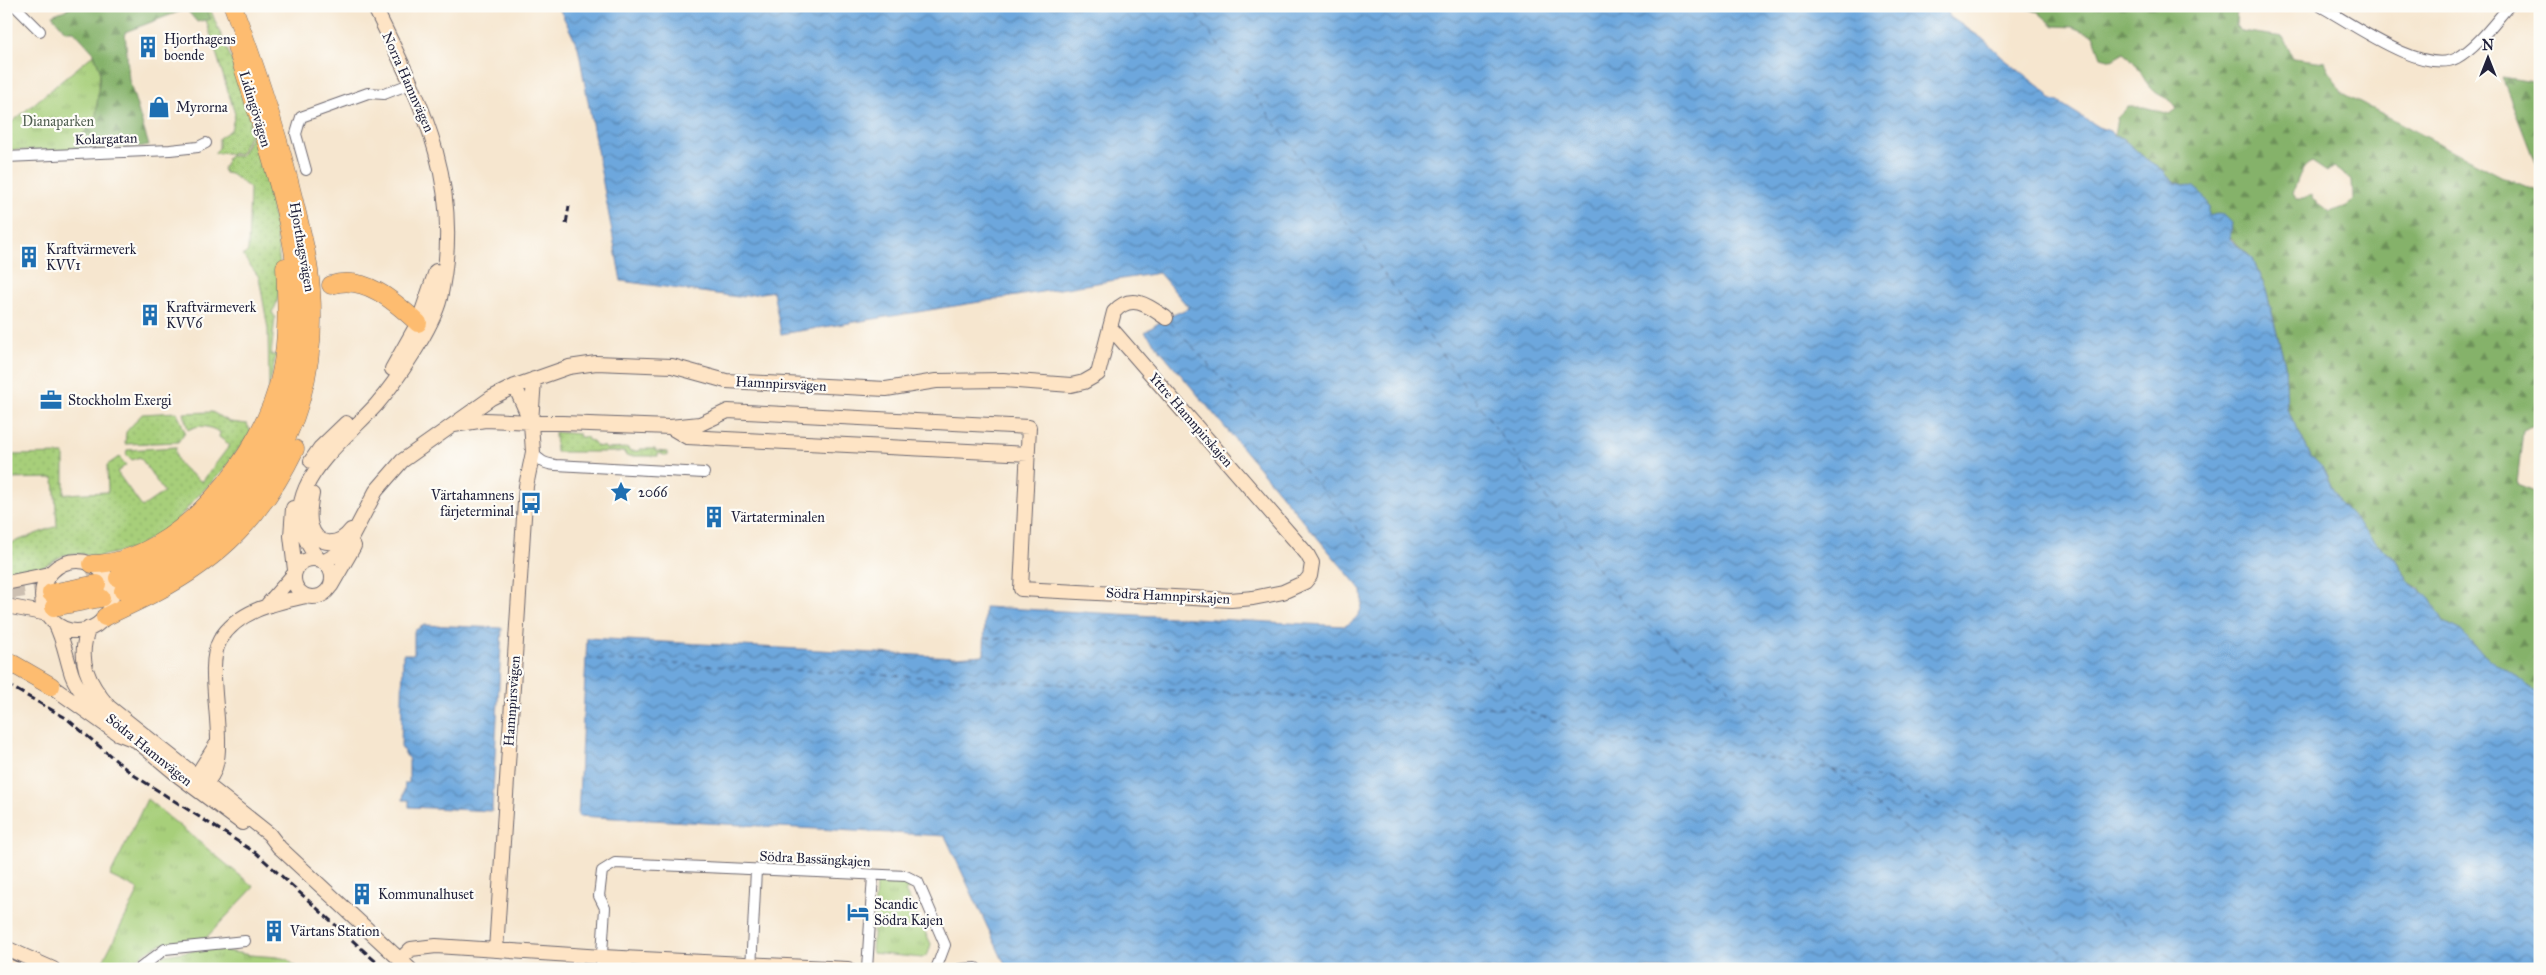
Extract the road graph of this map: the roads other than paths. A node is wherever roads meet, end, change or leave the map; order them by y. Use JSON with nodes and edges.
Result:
{"nodes":[{"id":1,"x":15,"y":6,"type":"edge"},
{"id":2,"x":220,"y":6,"type":"edge"},
{"id":3,"x":233,"y":6,"type":"edge"},
{"id":4,"x":374,"y":6,"type":"edge"},
{"id":5,"x":2320,"y":6,"type":"edge"},
{"id":6,"x":2509,"y":6,"type":"edge"},
{"id":7,"x":40,"y":31,"type":"dead end"},
{"id":8,"x":412,"y":83,"type":"junction"},
{"id":9,"x":206,"y":144,"type":"dead end"},
{"id":10,"x":6,"y":156,"type":"edge"},
{"id":11,"x":306,"y":170,"type":"dead end"},
{"id":12,"x":283,"y":183,"type":"junction"},
{"id":13,"x":331,"y":285,"type":"dead end"},
{"id":14,"x":1166,"y":318,"type":"dead end"},
{"id":15,"x":313,"y":320,"type":"junction"},
{"id":16,"x":422,"y":326,"type":"junction"},
{"id":17,"x":1110,"y":327,"type":"junction"},
{"id":18,"x":534,"y":379,"type":"junction"},
{"id":19,"x":515,"y":386,"type":"junction"},
{"id":20,"x":531,"y":423,"type":"junction"},
{"id":21,"x":454,"y":425,"type":"junction"},
{"id":22,"x":670,"y":427,"type":"junction"},
{"id":23,"x":332,"y":450,"type":"junction"},
{"id":24,"x":533,"y":452,"type":"junction"},
{"id":25,"x":1028,"y":454,"type":"junction"},
{"id":26,"x":704,"y":473,"type":"dead end"},
{"id":27,"x":368,"y":508,"type":"junction"},
{"id":28,"x":322,"y":562,"type":"junction"},
{"id":29,"x":295,"y":572,"type":"junction"},
{"id":30,"x":1310,"y":576,"type":"joint"},
{"id":31,"x":94,"y":580,"type":"junction"},
{"id":32,"x":6,"y":583,"type":"edge"},
{"id":33,"x":1021,"y":589,"type":"joint"},
{"id":34,"x":328,"y":590,"type":"junction"},
{"id":35,"x":306,"y":596,"type":"junction"},
{"id":36,"x":52,"y":599,"type":"junction"},
{"id":37,"x":267,"y":604,"type":"junction"},
{"id":38,"x":6,"y":606,"type":"edge"},
{"id":39,"x":105,"y":617,"type":"junction"},
{"id":40,"x":90,"y":628,"type":"junction"},
{"id":41,"x":6,"y":660,"type":"edge"},
{"id":42,"x":51,"y":686,"type":"joint"},
{"id":43,"x":135,"y":740,"type":"junction"},
{"id":44,"x":200,"y":782,"type":"junction"},
{"id":45,"x":756,"y":870,"type":"junction"},
{"id":46,"x":873,"y":875,"type":"junction"},
{"id":47,"x":245,"y":941,"type":"dead end"},
{"id":48,"x":6,"y":948,"type":"edge"},
{"id":49,"x":496,"y":950,"type":"junction"},
{"id":50,"x":602,"y":963,"type":"edge"},
{"id":51,"x":405,"y":964,"type":"edge"},
{"id":52,"x":6,"y":965,"type":"edge"},
{"id":53,"x":751,"y":967,"type":"edge"},
{"id":54,"x":976,"y":968,"type":"edge"},
{"id":55,"x":14,"y":969,"type":"edge"},
{"id":56,"x":53,"y":969,"type":"edge"},
{"id":57,"x":139,"y":969,"type":"edge"},
{"id":58,"x":848,"y":969,"type":"edge"},
{"id":59,"x":867,"y":969,"type":"edge"},
{"id":60,"x":936,"y":969,"type":"edge"},
{"id":61,"x":960,"y":969,"type":"edge"}],
"edges":[{"from":1,"to":7,"type":"street"},
{"from":2,"to":12,"type":"highway","name":"Lidingövägen"},
{"from":3,"to":12,"type":"highway","name":"Lidingövägen"},
{"from":4,"to":8,"type":"main road","name":"Norra Hamnvägen"},
{"from":5,"to":6,"type":"street"},
{"from":8,"to":11,"type":"street"},
{"from":8,"to":16,"type":"main road","name":"Norra Hamnvägen"},
{"from":9,"to":10,"type":"street","name":"Kolargatan"},
{"from":12,"to":15,"type":"highway","name":"Hjorthagsvägen"},
{"from":12,"to":15,"type":"highway","name":"Hjorthagsvägen"},
{"from":12,"to":31,"type":"highway"},
{"from":13,"to":16,"type":"highway"},
{"from":14,"to":17,"type":"main road"},
{"from":15,"to":39,"type":"highway"},
{"from":16,"to":23,"type":"main road","name":"Norra Hamnvägen"},
{"from":16,"to":29,"type":"main road","name":"Norra Hamnvägen"},
{"from":17,"to":18,"type":"main road","name":"Hamnpirsvägen"},
{"from":17,"to":30,"type":"main road","name":"Yttre Hamnpirskajen"},
{"from":18,"to":19,"type":"main road","name":"Hamnpirsvägen"},
{"from":18,"to":20,"type":"main road","name":"Hamnpirsvägen"},
{"from":19,"to":20,"type":"main road","name":"Hamnpirsvägen"},
{"from":19,"to":21,"type":"main road","name":"Hamnpirsvägen"},
{"from":20,"to":21,"type":"main road","name":"Hamnpirsvägen"},
{"from":20,"to":22,"type":"main road","name":"Hamnpirsvägen"},
{"from":20,"to":24,"type":"main road","name":"Hamnpirsvägen"},
{"from":21,"to":27,"type":"main road","name":"Hamnpirsvägen"},
{"from":22,"to":25,"type":"main road","name":"Hamnpirsvägen"},
{"from":22,"to":25,"type":"main road","name":"Hamnpirsvägen"},
{"from":23,"to":27,"type":"main road","name":"Norra Hamnvägen"},
{"from":23,"to":28,"type":"main road","name":"Norra Hamnvägen"},
{"from":24,"to":26,"type":"street"},
{"from":24,"to":49,"type":"main road","name":"Hamnpirsvägen"},
{"from":25,"to":33,"type":"main road","name":"Hamnpirsvägen"},
{"from":27,"to":28,"type":"main road","name":"Hamnpirsvägen"},
{"from":27,"to":34,"type":"main road","name":"Hamnpirsvägen"},
{"from":28,"to":29,"type":"main road"},
{"from":28,"to":34,"type":"main road"},
{"from":29,"to":35,"type":"main road"},
{"from":29,"to":37,"type":"main road"},
{"from":30,"to":33,"type":"main road","name":"Södra Hamnpirskajen"},
{"from":31,"to":36,"type":"highway"},
{"from":31,"to":36,"type":"highway"},
{"from":31,"to":39,"type":"main road"},
{"from":32,"to":36,"type":"main road"},
{"from":34,"to":35,"type":"main road"},
{"from":35,"to":37,"type":"main road"},
{"from":36,"to":38,"type":"main road"},
{"from":36,"to":40,"type":"main road"},
{"from":36,"to":43,"type":"main road","name":"Södra Hamnvägen"},
{"from":37,"to":44,"type":"main road"},
{"from":39,"to":40,"type":"main road"},
{"from":40,"to":44,"type":"main road","name":"Södra Hamnvägen"},
{"from":41,"to":42,"type":"highway"},
{"from":42,"to":43,"type":"main road"},
{"from":43,"to":44,"type":"main road","name":"Södra Hamnvägen"},
{"from":44,"to":51,"type":"main road","name":"Södra Hamnvägen"},
{"from":45,"to":46,"type":"street","name":"Södra Bassängkajen"},
{"from":45,"to":50,"type":"street","name":"Södra Bassängkajen"},
{"from":45,"to":53,"type":"street"},
{"from":46,"to":59,"type":"street"},
{"from":46,"to":60,"type":"street","name":"Södra Bassängkajen"},
{"from":47,"to":57,"type":"street"},
{"from":48,"to":56,"type":"main road"},
{"from":49,"to":50,"type":"main road"},
{"from":49,"to":51,"type":"main road"},
{"from":50,"to":53,"type":"main road"},
{"from":52,"to":55,"type":"main road"},
{"from":53,"to":58,"type":"main road"},
{"from":54,"to":61,"type":"street"}]}
